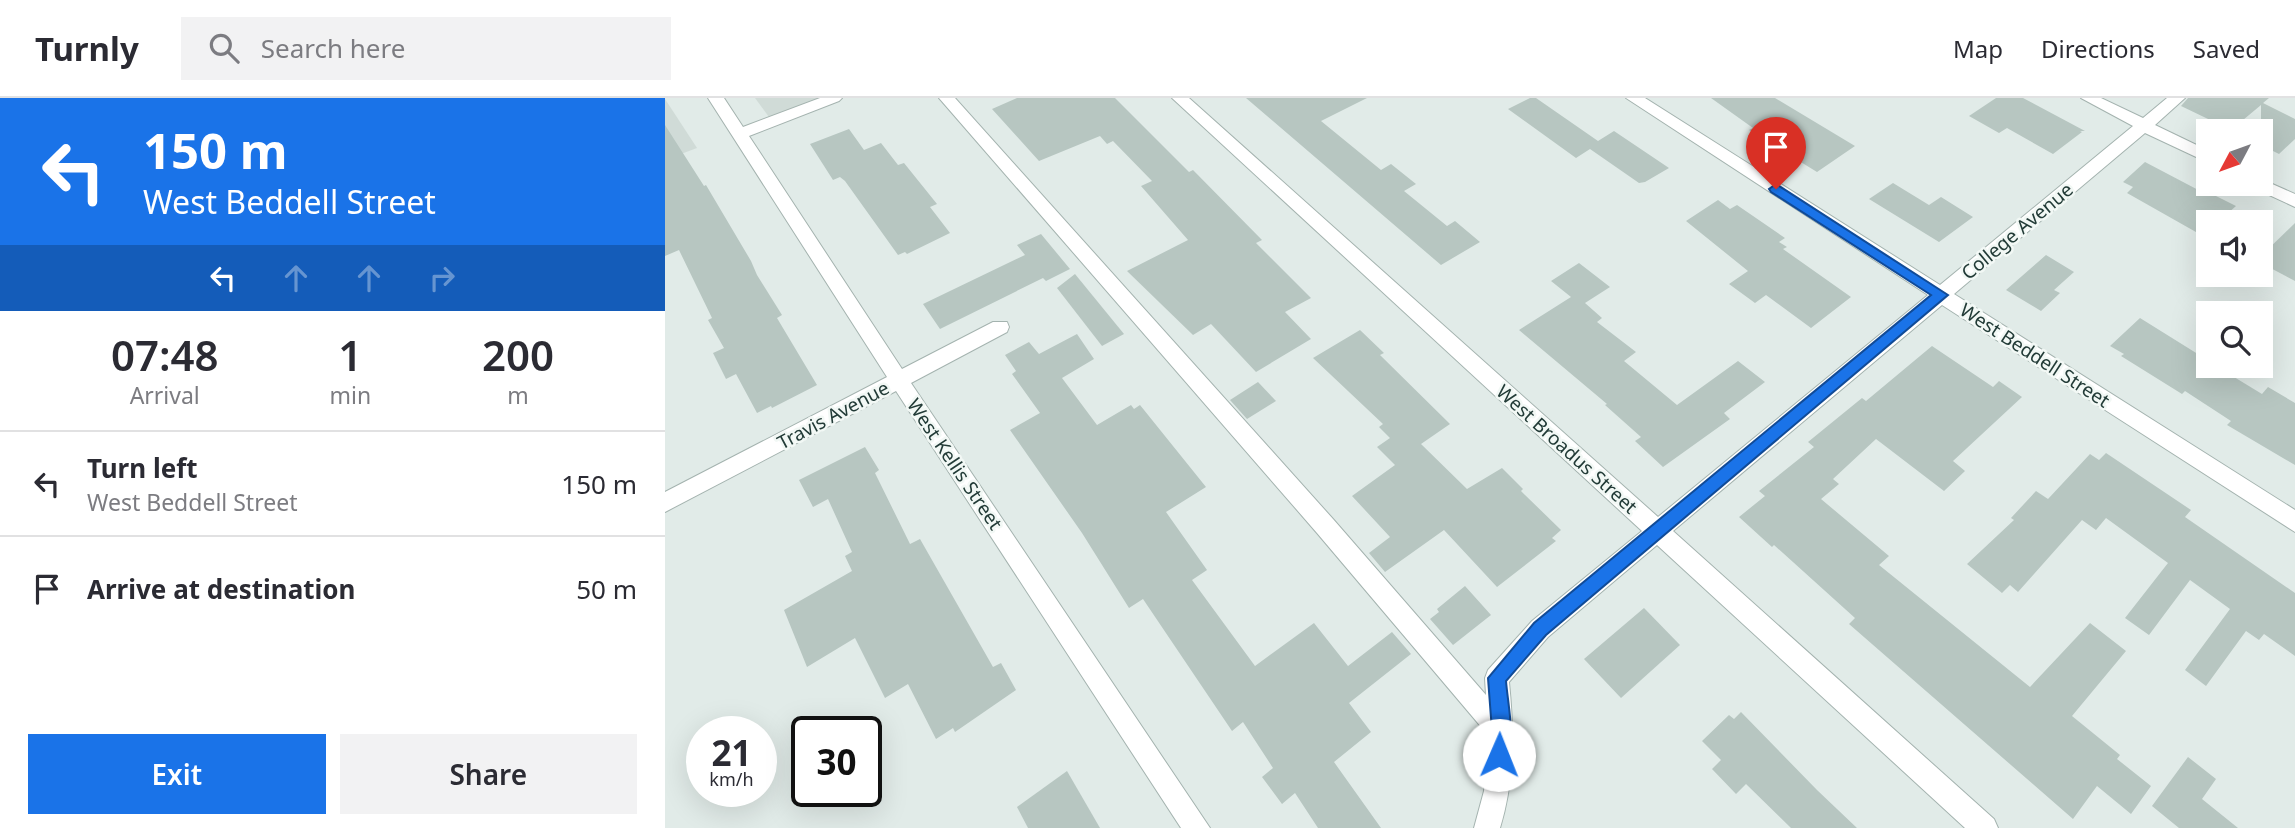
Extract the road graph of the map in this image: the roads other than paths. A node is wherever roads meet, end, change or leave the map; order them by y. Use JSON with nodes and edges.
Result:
{"nodes":[{"id":1,"x":716,"y":98,"type":"edge"},
{"id":2,"x":834,"y":98,"type":"edge"},
{"id":3,"x":947,"y":98,"type":"edge"},
{"id":4,"x":1180,"y":98,"type":"edge"},
{"id":5,"x":1635,"y":98,"type":"edge"},
{"id":6,"x":2089,"y":98,"type":"edge"},
{"id":7,"x":2177,"y":98,"type":"edge"},
{"id":8,"x":2144,"y":126,"type":"junction"},
{"id":9,"x":740,"y":134,"type":"junction"},
{"id":10,"x":2196,"y":152,"type":"edge"},
{"id":11,"x":2273,"y":190,"type":"edge"},
{"id":12,"x":2295,"y":201,"type":"edge"},
{"id":13,"x":1941,"y":295,"type":"junction"},
{"id":14,"x":1000,"y":327,"type":"dead end"},
{"id":15,"x":899,"y":380,"type":"junction"},
{"id":16,"x":665,"y":503,"type":"edge"},
{"id":17,"x":2295,"y":522,"type":"edge"},
{"id":18,"x":1657,"y":530,"type":"junction"},
{"id":19,"x":1501,"y":731,"type":"junction"},
{"id":20,"x":1197,"y":828,"type":"edge"},
{"id":21,"x":1487,"y":828,"type":"edge"},
{"id":22,"x":1985,"y":828,"type":"edge"}],
"edges":[{"from":1,"to":9,"type":"street","name":"West Kellis Street"},
{"from":2,"to":9,"type":"street"},
{"from":3,"to":19,"type":"street"},
{"from":4,"to":18,"type":"street","name":"West Broadus Street"},
{"from":5,"to":13,"type":"street","name":"West Beddell Street"},
{"from":6,"to":8,"type":"street"},
{"from":7,"to":8,"type":"street","name":"College Avenue"},
{"from":8,"to":10,"type":"street"},
{"from":8,"to":13,"type":"street","name":"College Avenue"},
{"from":9,"to":15,"type":"street","name":"West Kellis Street"},
{"from":11,"to":12,"type":"street"},
{"from":13,"to":17,"type":"street","name":"West Beddell Street"},
{"from":13,"to":18,"type":"street","name":"College Avenue"},
{"from":14,"to":15,"type":"street","name":"Travis Avenue"},
{"from":15,"to":16,"type":"street","name":"Travis Avenue"},
{"from":15,"to":20,"type":"street","name":"West Kellis Street"},
{"from":18,"to":19,"type":"street","name":"College Avenue"},
{"from":18,"to":22,"type":"street","name":"West Broadus Street"},
{"from":19,"to":21,"type":"street","name":"College Avenue"}]}
